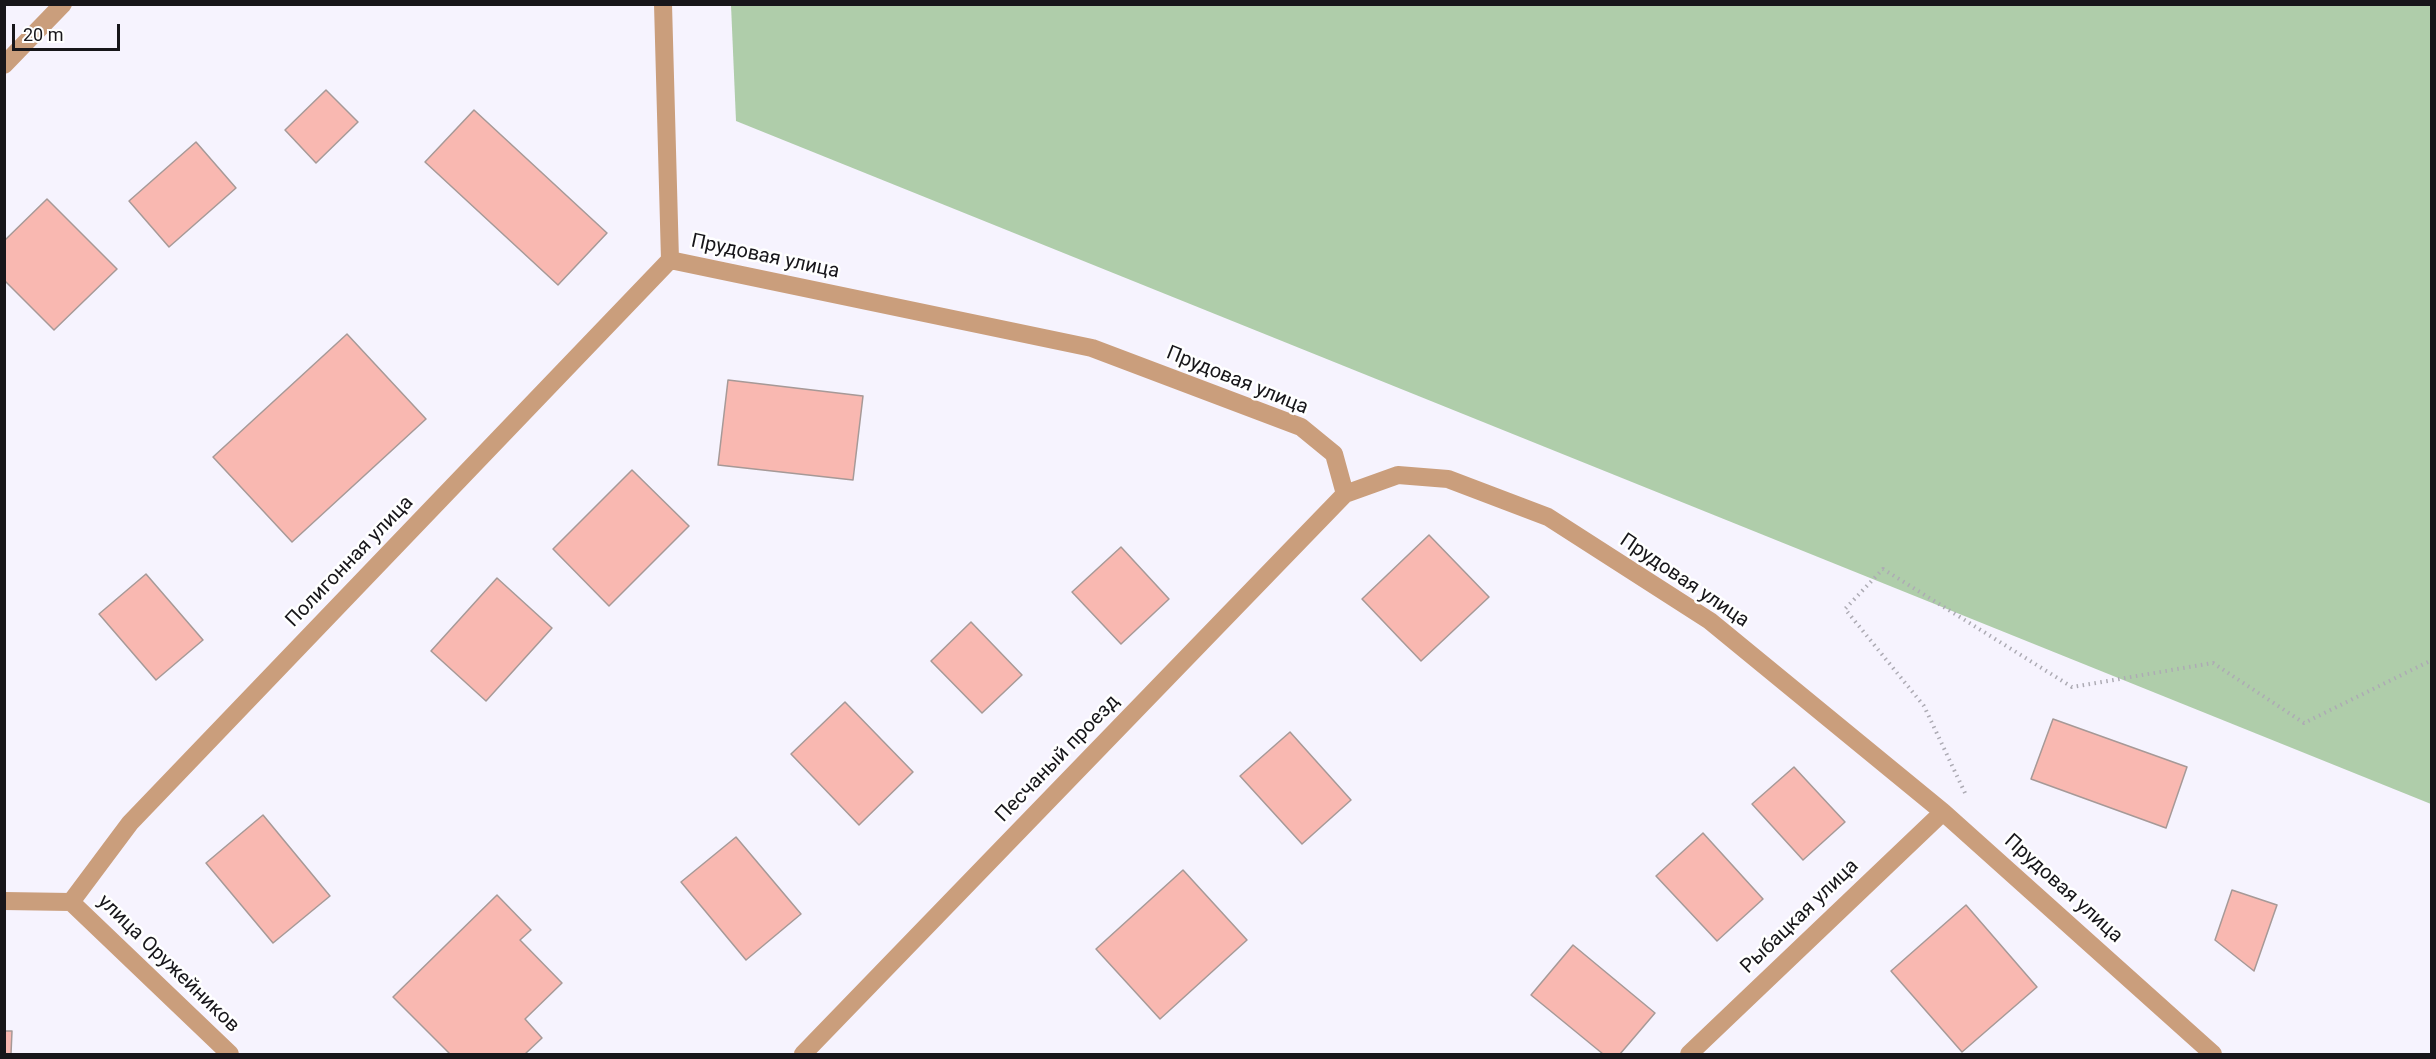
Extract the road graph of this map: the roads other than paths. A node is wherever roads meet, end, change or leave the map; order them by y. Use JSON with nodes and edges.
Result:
{"nodes":[{"id":1,"x":63,"y":4,"type":"edge"},
{"id":2,"x":663,"y":4,"type":"edge"},
{"id":3,"x":4,"y":65,"type":"edge"},
{"id":4,"x":670,"y":260,"type":"junction"},
{"id":5,"x":1345,"y":494,"type":"junction"},
{"id":6,"x":1943,"y":812,"type":"junction"},
{"id":7,"x":4,"y":901,"type":"edge"},
{"id":8,"x":71,"y":902,"type":"junction"},
{"id":9,"x":230,"y":1054,"type":"edge"},
{"id":10,"x":803,"y":1054,"type":"edge"},
{"id":11,"x":1689,"y":1054,"type":"edge"},
{"id":12,"x":2213,"y":1054,"type":"edge"}],
"edges":[{"from":1,"to":3,"type":"street"},
{"from":2,"to":4,"type":"street","name":"Прудовая улица"},
{"from":4,"to":5,"type":"street","name":"Прудовая улица"},
{"from":4,"to":8,"type":"street","name":"Полигонная улица"},
{"from":5,"to":6,"type":"street","name":"Прудовая улица"},
{"from":5,"to":10,"type":"street","name":"Песчаный проезд"},
{"from":6,"to":11,"type":"street","name":"Рыбацкая улица"},
{"from":6,"to":12,"type":"street","name":"Прудовая улица"},
{"from":7,"to":8,"type":"street","name":"улица Оружейников"},
{"from":8,"to":9,"type":"street","name":"улица Оружейников"}]}
